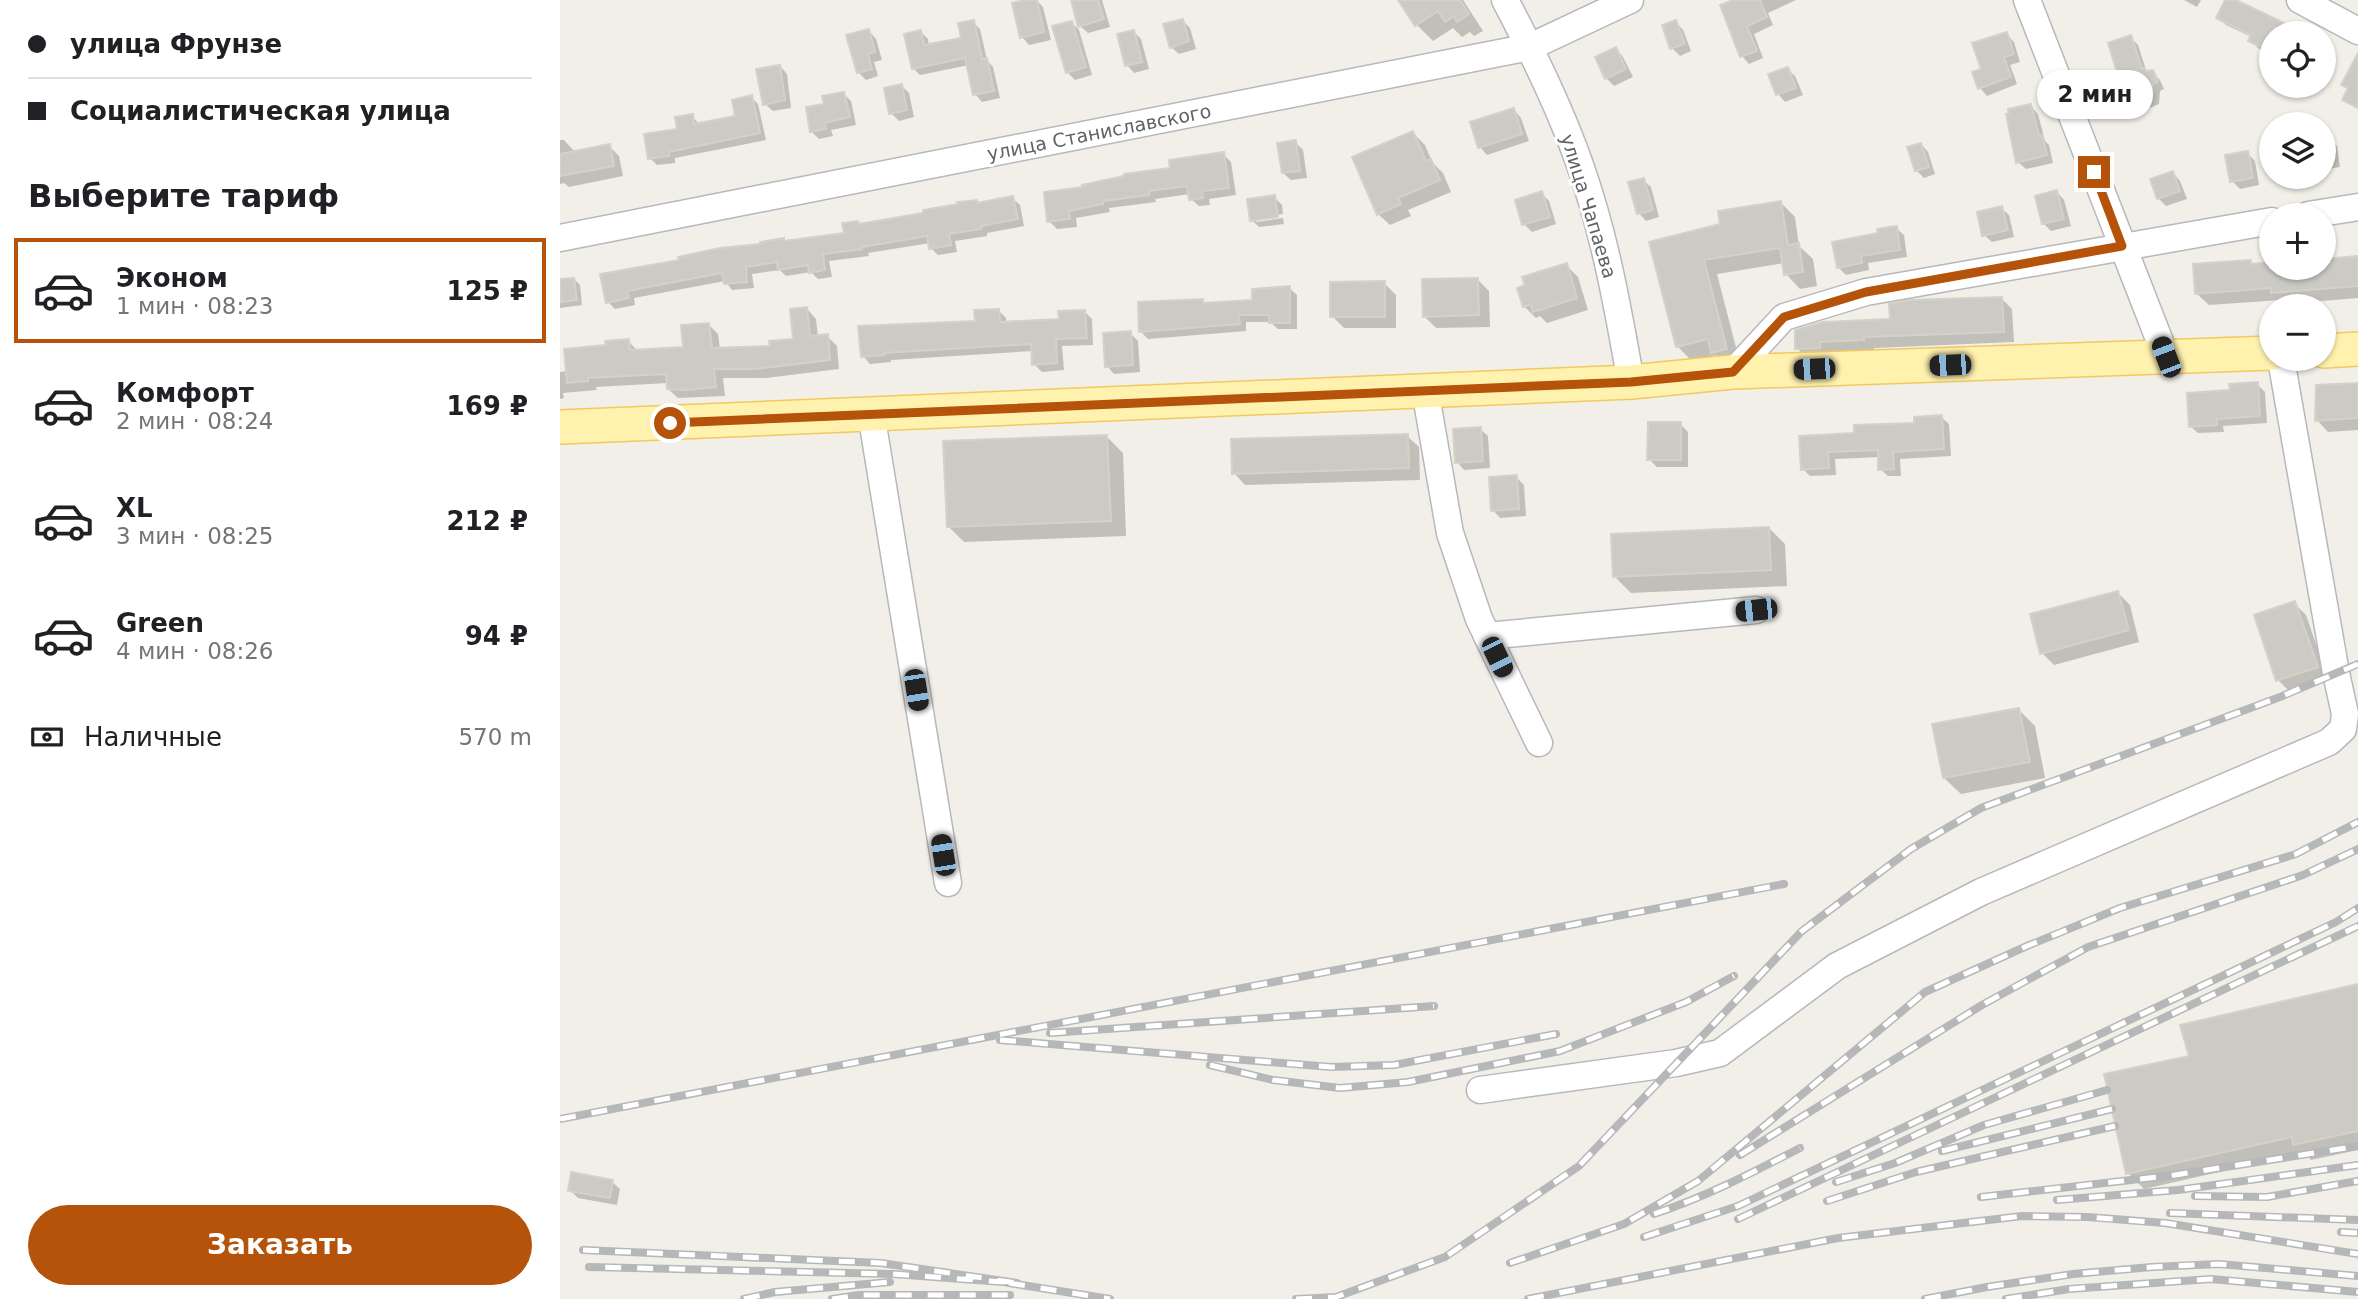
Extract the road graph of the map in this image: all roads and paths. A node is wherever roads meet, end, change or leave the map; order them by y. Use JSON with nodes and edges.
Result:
{"nodes":[{"id":1,"x":1505,"y":0,"type":"edge"},
{"id":2,"x":1630,"y":0,"type":"edge"},
{"id":3,"x":2026,"y":0,"type":"edge"},
{"id":4,"x":2300,"y":0,"type":"edge"},
{"id":5,"x":2358,"y":31,"type":"edge"},
{"id":6,"x":1530,"y":47,"type":"junction"},
{"id":7,"x":2358,"y":207,"type":"edge"},
{"id":8,"x":2336,"y":211,"type":"edge"},
{"id":9,"x":2259,"y":223,"type":"edge"},
{"id":10,"x":560,"y":238,"type":"edge"},
{"id":11,"x":2122,"y":246,"type":"junction"},
{"id":12,"x":2358,"y":349,"type":"edge"},
{"id":13,"x":2336,"y":350,"type":"edge"},
{"id":14,"x":2259,"y":354,"type":"edge"},
{"id":15,"x":2166,"y":357,"type":"junction"},
{"id":16,"x":2283,"y":371,"type":"edge"},
{"id":17,"x":1733,"y":372,"type":"junction"},
{"id":18,"x":1631,"y":382,"type":"junction"},
{"id":19,"x":1425,"y":390,"type":"junction"},
{"id":20,"x":871,"y":413,"type":"junction"},
{"id":21,"x":560,"y":427,"type":"edge"},
{"id":22,"x":1756,"y":610,"type":"dead end"},
{"id":23,"x":1487,"y":636,"type":"junction"},
{"id":24,"x":1539,"y":743,"type":"dead end"},
{"id":25,"x":948,"y":883,"type":"dead end"},
{"id":26,"x":1480,"y":1090,"type":"dead end"}],
"edges":[{"from":1,"to":6,"type":"street","name":"улица Чапаева"},
{"from":2,"to":6,"type":"street","name":"улица Станиславского"},
{"from":3,"to":11,"type":"street"},
{"from":4,"to":5,"type":"street"},
{"from":6,"to":10,"type":"street","name":"улица Станиславского"},
{"from":6,"to":18,"type":"street","name":"улица Чапаева"},
{"from":7,"to":8,"type":"street"},
{"from":9,"to":11,"type":"street"},
{"from":11,"to":15,"type":"street"},
{"from":11,"to":17,"type":"street"},
{"from":12,"to":13,"type":"main road"},
{"from":14,"to":15,"type":"main road"},
{"from":15,"to":17,"type":"main road"},
{"from":16,"to":26,"type":"street"},
{"from":17,"to":18,"type":"main road"},
{"from":18,"to":19,"type":"main road"},
{"from":19,"to":20,"type":"main road"},
{"from":19,"to":23,"type":"street"},
{"from":20,"to":21,"type":"main road"},
{"from":20,"to":25,"type":"street"},
{"from":22,"to":23,"type":"street"},
{"from":23,"to":24,"type":"street"}]}
